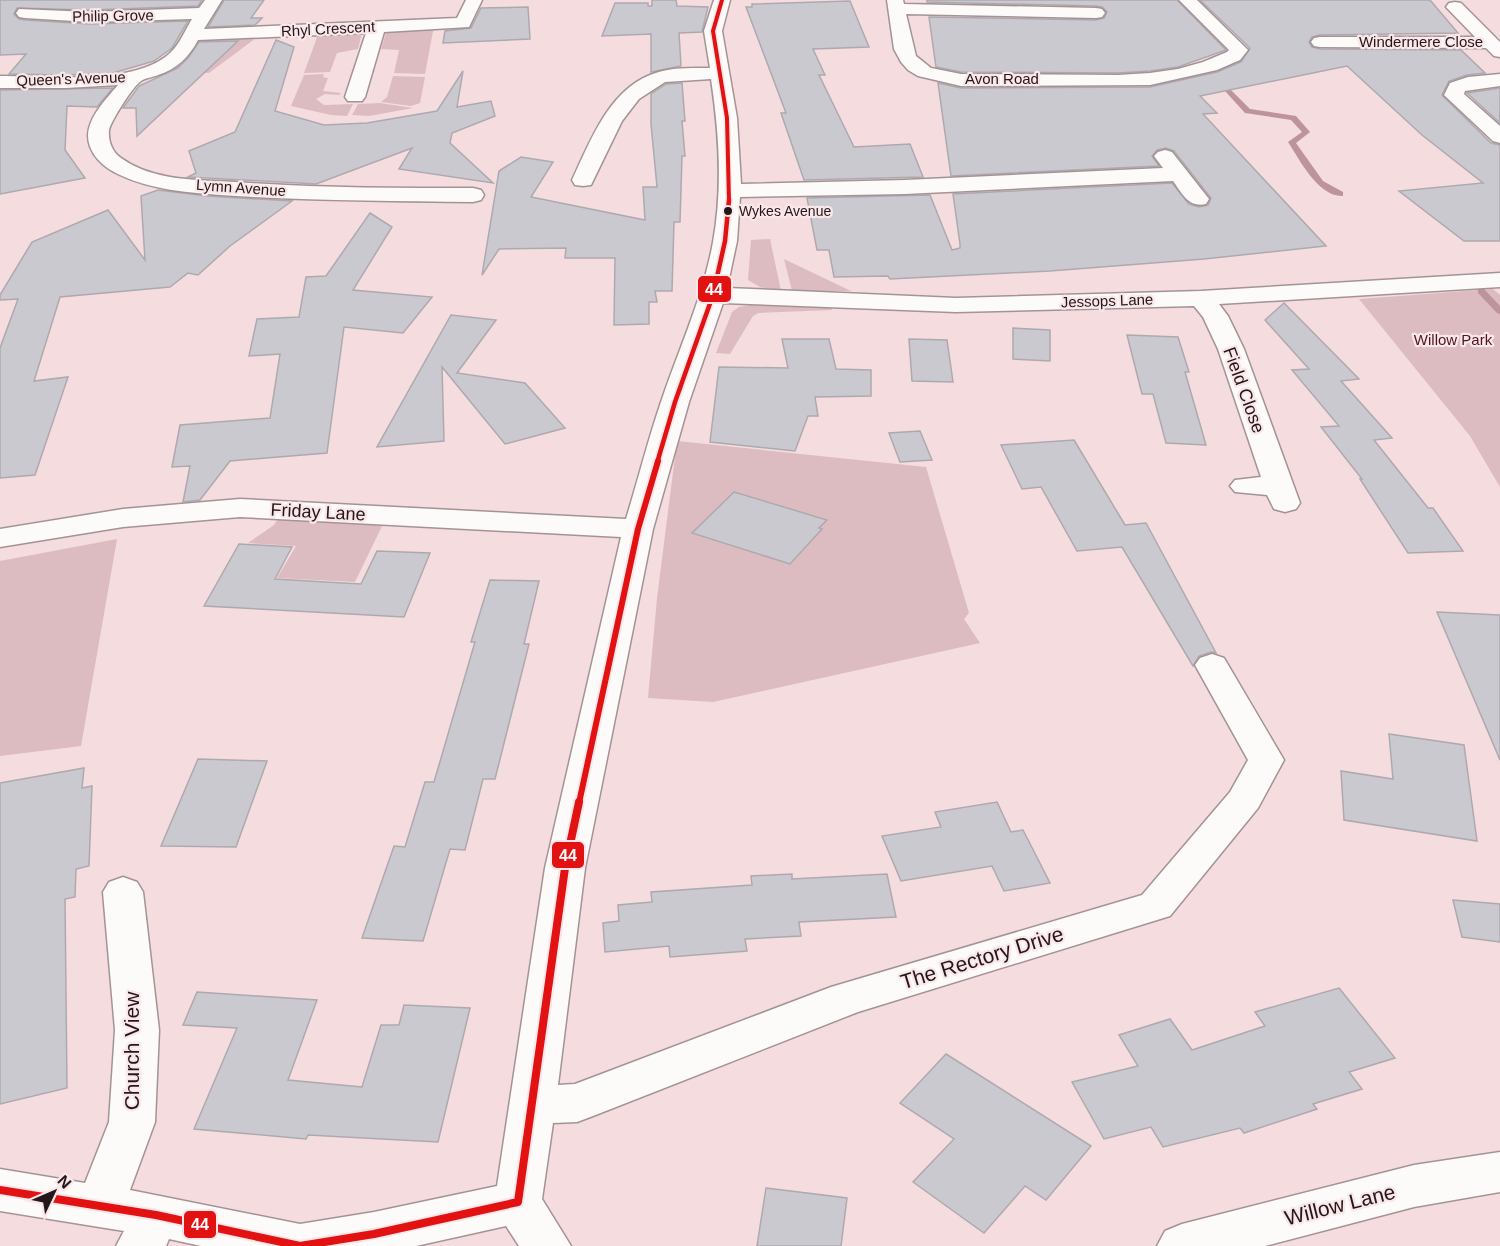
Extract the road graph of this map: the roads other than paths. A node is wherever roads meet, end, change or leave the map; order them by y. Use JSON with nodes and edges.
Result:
{"nodes":[{"id":1,"x":474,"y":0,"type":"edge"},
{"id":2,"x":722,"y":0,"type":"edge"},
{"id":3,"x":1187,"y":0,"type":"edge"},
{"id":4,"x":896,"y":5,"type":"edge"},
{"id":5,"x":208,"y":7,"type":"edge"},
{"id":6,"x":1096,"y":13,"type":"dead end"},
{"id":7,"x":25,"y":14,"type":"dead end"},
{"id":8,"x":1486,"y":16,"type":"dead end"},
{"id":9,"x":377,"y":26,"type":"junction"},
{"id":10,"x":193,"y":35,"type":"junction"},
{"id":11,"x":1320,"y":42,"type":"dead end"},
{"id":12,"x":1496,"y":47,"type":"edge"},
{"id":13,"x":718,"y":73,"type":"junction"},
{"id":14,"x":133,"y":78,"type":"junction"},
{"id":15,"x":1500,"y":80,"type":"edge"},
{"id":16,"x":0,"y":82,"type":"edge"},
{"id":17,"x":355,"y":96,"type":"dead end"},
{"id":18,"x":1500,"y":137,"type":"edge"},
{"id":19,"x":1162,"y":152,"type":"dead end"},
{"id":20,"x":1179,"y":174,"type":"junction"},
{"id":21,"x":583,"y":180,"type":"dead end"},
{"id":22,"x":730,"y":191,"type":"junction"},
{"id":23,"x":473,"y":195,"type":"dead end"},
{"id":24,"x":1198,"y":199,"type":"dead end"},
{"id":25,"x":1500,"y":280,"type":"edge"},
{"id":26,"x":713,"y":295,"type":"junction"},
{"id":27,"x":1201,"y":298,"type":"junction"},
{"id":28,"x":1245,"y":486,"type":"dead end"},
{"id":29,"x":638,"y":530,"type":"junction"},
{"id":30,"x":0,"y":538,"type":"edge"},
{"id":31,"x":1212,"y":665,"type":"dead end"},
{"id":32,"x":123,"y":892,"type":"dead end"},
{"id":33,"x":533,"y":1105,"type":"junction"},
{"id":34,"x":1500,"y":1172,"type":"edge"},
{"id":35,"x":0,"y":1190,"type":"edge"},
{"id":36,"x":518,"y":1202,"type":"junction"},
{"id":37,"x":100,"y":1206,"type":"junction"},
{"id":38,"x":148,"y":1230,"type":"edge"},
{"id":39,"x":546,"y":1246,"type":"edge"},
{"id":40,"x":1182,"y":1246,"type":"edge"}],
"edges":[{"from":1,"to":9,"type":"street","name":"Rhyl Crescent"},
{"from":2,"to":13,"type":"street"},
{"from":3,"to":4,"type":"street","name":"Avon Road"},
{"from":4,"to":6,"type":"street"},
{"from":5,"to":7,"type":"street","name":"Philip Grove"},
{"from":5,"to":10,"type":"street","name":"Queen's Avenue"},
{"from":8,"to":12,"type":"street"},
{"from":9,"to":10,"type":"street","name":"Rhyl Crescent"},
{"from":9,"to":17,"type":"street"},
{"from":10,"to":14,"type":"street","name":"Queen's Avenue"},
{"from":11,"to":12,"type":"street","name":"Windermere Close"},
{"from":13,"to":21,"type":"street"},
{"from":13,"to":22,"type":"street"},
{"from":14,"to":16,"type":"street","name":"Queen's Avenue"},
{"from":14,"to":23,"type":"street","name":"Lymn Avenue"},
{"from":15,"to":18,"type":"street"},
{"from":19,"to":20,"type":"street"},
{"from":20,"to":22,"type":"street"},
{"from":20,"to":24,"type":"street"},
{"from":22,"to":26,"type":"street"},
{"from":25,"to":27,"type":"street","name":"Jessops Lane"},
{"from":26,"to":27,"type":"street","name":"Jessops Lane"},
{"from":26,"to":29,"type":"street"},
{"from":27,"to":28,"type":"street","name":"Field Close"},
{"from":29,"to":30,"type":"street","name":"Friday Lane"},
{"from":29,"to":33,"type":"street"},
{"from":31,"to":33,"type":"street","name":"The Rectory Drive"},
{"from":32,"to":37,"type":"street","name":"Church View"},
{"from":33,"to":36,"type":"street"},
{"from":34,"to":40,"type":"street","name":"Willow Lane"},
{"from":35,"to":37,"type":"street"},
{"from":36,"to":38,"type":"street"},
{"from":36,"to":39,"type":"street"},
{"from":37,"to":38,"type":"street"}]}
